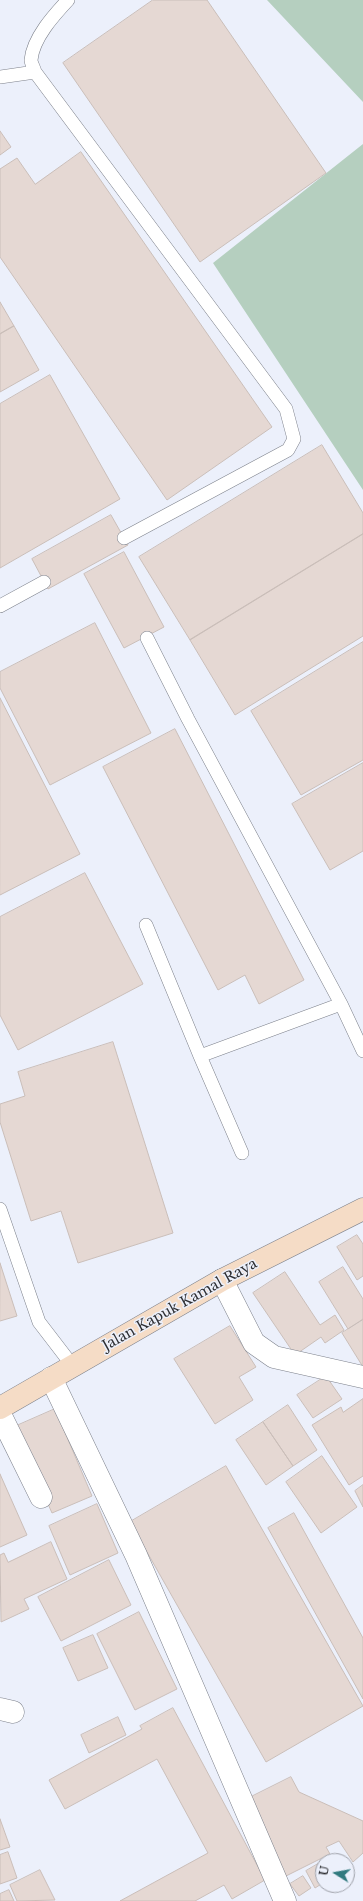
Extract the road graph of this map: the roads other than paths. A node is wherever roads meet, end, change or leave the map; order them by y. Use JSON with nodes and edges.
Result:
{"nodes":[{"id":1,"x":68,"y":0,"type":"edge"},
{"id":2,"x":35,"y":72,"type":"junction"},
{"id":3,"x":0,"y":77,"type":"edge"},
{"id":4,"x":124,"y":538,"type":"dead end"},
{"id":5,"x":44,"y":582,"type":"dead end"},
{"id":6,"x":0,"y":606,"type":"edge"},
{"id":7,"x":147,"y":638,"type":"dead end"},
{"id":8,"x":146,"y":925,"type":"dead end"},
{"id":9,"x":341,"y":1004,"type":"junction"},
{"id":10,"x":363,"y":1051,"type":"edge"},
{"id":11,"x":200,"y":1056,"type":"junction"},
{"id":12,"x":242,"y":1153,"type":"dead end"},
{"id":13,"x":0,"y":1209,"type":"edge"},
{"id":14,"x":363,"y":1209,"type":"edge"},
{"id":15,"x":222,"y":1280,"type":"junction"},
{"id":16,"x":72,"y":1365,"type":"junction"},
{"id":17,"x":363,"y":1377,"type":"edge"},
{"id":18,"x":51,"y":1378,"type":"junction"},
{"id":19,"x":0,"y":1408,"type":"edge"},
{"id":20,"x":0,"y":1414,"type":"edge"},
{"id":21,"x":41,"y":1497,"type":"dead end"},
{"id":22,"x":285,"y":1901,"type":"edge"}],
"edges":[{"from":1,"to":2,"type":"lane"},
{"from":2,"to":3,"type":"lane"},
{"from":2,"to":4,"type":"lane"},
{"from":5,"to":6,"type":"lane"},
{"from":7,"to":9,"type":"lane"},
{"from":8,"to":11,"type":"lane"},
{"from":9,"to":10,"type":"lane"},
{"from":9,"to":11,"type":"lane"},
{"from":11,"to":12,"type":"lane"},
{"from":13,"to":16,"type":"lane"},
{"from":14,"to":15,"type":"main road","name":"Jalan Kapuk Kamal Raya"},
{"from":15,"to":16,"type":"main road","name":"Jalan Kapuk Kamal Raya"},
{"from":15,"to":17,"type":"street"},
{"from":16,"to":18,"type":"main road","name":"Jalan Kapuk Kamal Raya"},
{"from":18,"to":19,"type":"main road","name":"Jalan Kapuk Kamal Raya"},
{"from":18,"to":22,"type":"street"},
{"from":20,"to":21,"type":"street"}]}
